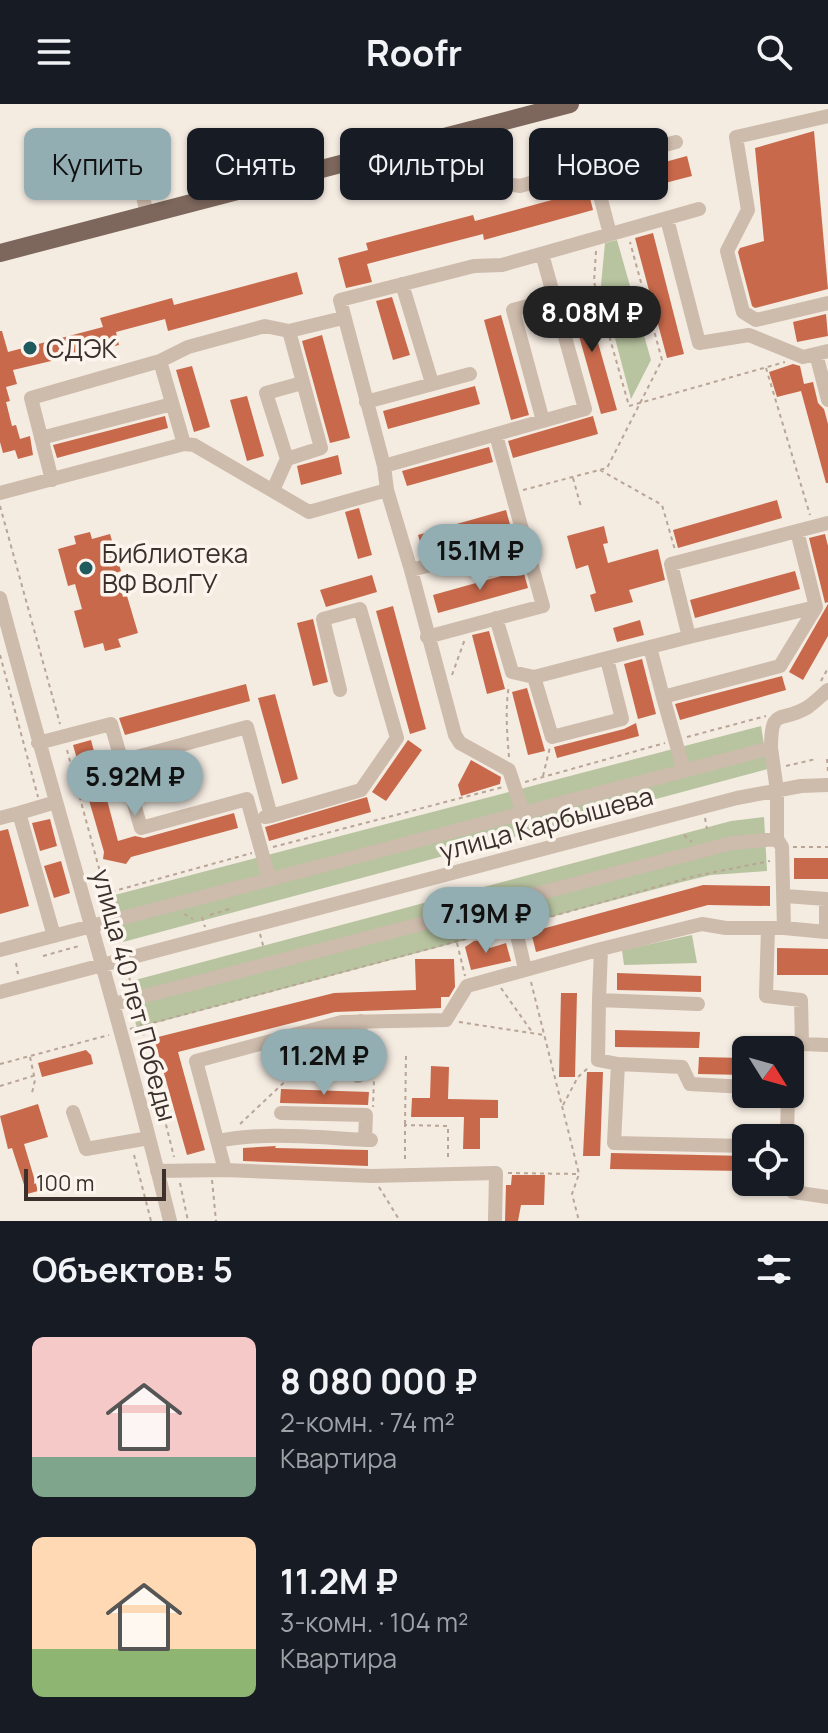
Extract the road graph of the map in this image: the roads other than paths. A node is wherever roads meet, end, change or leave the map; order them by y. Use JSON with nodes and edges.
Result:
{"nodes":[{"id":1,"x":570,"y":104,"type":"edge"},
{"id":2,"x":532,"y":109,"type":"edge"},
{"id":3,"x":828,"y":116,"type":"edge"},
{"id":4,"x":487,"y":126,"type":"junction"},
{"id":5,"x":676,"y":142,"type":"dead end"},
{"id":6,"x":668,"y":144,"type":"edge"},
{"id":7,"x":529,"y":183,"type":"edge"},
{"id":8,"x":144,"y":200,"type":"edge"},
{"id":9,"x":598,"y":200,"type":"edge"},
{"id":10,"x":699,"y":209,"type":"dead end"},
{"id":11,"x":147,"y":214,"type":"junction"},
{"id":12,"x":667,"y":219,"type":"junction"},
{"id":13,"x":604,"y":236,"type":"junction"},
{"id":14,"x":0,"y":253,"type":"edge"},
{"id":15,"x":542,"y":254,"type":"junction"},
{"id":16,"x":402,"y":284,"type":"junction"},
{"id":17,"x":554,"y":299,"type":"junction"},
{"id":18,"x":828,"y":303,"type":"edge"},
{"id":19,"x":343,"y":318,"type":"junction"},
{"id":20,"x":289,"y":331,"type":"junction"},
{"id":21,"x":816,"y":354,"type":"edge"},
{"id":22,"x":160,"y":361,"type":"junction"},
{"id":23,"x":470,"y":374,"type":"dead end"},
{"id":24,"x":302,"y":383,"type":"junction"},
{"id":25,"x":432,"y":383,"type":"junction"},
{"id":26,"x":828,"y":400,"type":"edge"},
{"id":27,"x":366,"y":402,"type":"junction"},
{"id":28,"x":172,"y":404,"type":"junction"},
{"id":29,"x":543,"y":421,"type":"junction"},
{"id":30,"x":496,"y":435,"type":"junction"},
{"id":31,"x":41,"y":438,"type":"junction"},
{"id":32,"x":184,"y":444,"type":"junction"},
{"id":33,"x":287,"y":459,"type":"junction"},
{"id":34,"x":384,"y":466,"type":"junction"},
{"id":35,"x":52,"y":480,"type":"junction"},
{"id":36,"x":273,"y":490,"type":"junction"},
{"id":37,"x":387,"y":490,"type":"junction"},
{"id":38,"x":0,"y":493,"type":"edge"},
{"id":39,"x":821,"y":525,"type":"edge"},
{"id":40,"x":797,"y":531,"type":"junction"},
{"id":41,"x":526,"y":541,"type":"junction"},
{"id":42,"x":411,"y":570,"type":"junction"},
{"id":43,"x":0,"y":598,"type":"edge"},
{"id":44,"x":816,"y":607,"type":"junction"},
{"id":45,"x":496,"y":618,"type":"junction"},
{"id":46,"x":427,"y":637,"type":"junction"},
{"id":47,"x":689,"y":637,"type":"junction"},
{"id":48,"x":650,"y":647,"type":"junction"},
{"id":49,"x":607,"y":659,"type":"junction"},
{"id":50,"x":534,"y":677,"type":"junction"},
{"id":51,"x":340,"y":690,"type":"dead end"},
{"id":52,"x":828,"y":690,"type":"edge"},
{"id":53,"x":663,"y":697,"type":"junction"},
{"id":54,"x":38,"y":743,"type":"junction"},
{"id":55,"x":771,"y":748,"type":"junction"},
{"id":56,"x":122,"y":761,"type":"junction"},
{"id":57,"x":684,"y":771,"type":"junction"},
{"id":58,"x":828,"y":785,"type":"edge"},
{"id":59,"x":777,"y":791,"type":"junction"},
{"id":60,"x":56,"y":802,"type":"junction"},
{"id":61,"x":19,"y":813,"type":"junction"},
{"id":62,"x":523,"y":813,"type":"junction"},
{"id":63,"x":271,"y":816,"type":"junction"},
{"id":64,"x":0,"y":818,"type":"edge"},
{"id":65,"x":253,"y":820,"type":"junction"},
{"id":66,"x":779,"y":843,"type":"junction"},
{"id":67,"x":269,"y":878,"type":"junction"},
{"id":68,"x":785,"y":896,"type":"junction"},
{"id":69,"x":509,"y":901,"type":"junction"},
{"id":70,"x":92,"y":926,"type":"junction"},
{"id":71,"x":768,"y":928,"type":"junction"},
{"id":72,"x":784,"y":928,"type":"junction"},
{"id":73,"x":54,"y":936,"type":"junction"},
{"id":74,"x":601,"y":949,"type":"junction"},
{"id":75,"x":0,"y":950,"type":"edge"},
{"id":76,"x":103,"y":966,"type":"junction"},
{"id":77,"x":527,"y":969,"type":"junction"},
{"id":78,"x":0,"y":992,"type":"edge"},
{"id":79,"x":599,"y":1000,"type":"junction"},
{"id":80,"x":114,"y":1004,"type":"junction"},
{"id":81,"x":698,"y":1004,"type":"dead end"},
{"id":82,"x":361,"y":1021,"type":"junction"},
{"id":83,"x":828,"y":1045,"type":"edge"},
{"id":84,"x":618,"y":1064,"type":"junction"},
{"id":85,"x":358,"y":1076,"type":"dead end"},
{"id":86,"x":732,"y":1086,"type":"edge"},
{"id":87,"x":73,"y":1112,"type":"dead end"},
{"id":88,"x":281,"y":1113,"type":"dead end"},
{"id":89,"x":149,"y":1138,"type":"junction"},
{"id":90,"x":221,"y":1140,"type":"junction"},
{"id":91,"x":732,"y":1146,"type":"edge"},
{"id":92,"x":157,"y":1171,"type":"junction"},
{"id":93,"x":218,"y":1171,"type":"junction"},
{"id":94,"x":804,"y":1194,"type":"edge"},
{"id":95,"x":828,"y":1197,"type":"edge"},
{"id":96,"x":170,"y":1221,"type":"edge"},
{"id":97,"x":495,"y":1221,"type":"edge"}],
"edges":[{"from":1,"to":2,"type":"main road"},
{"from":2,"to":4,"type":"main road"},
{"from":3,"to":18,"type":"street"},
{"from":4,"to":7,"type":"street"},
{"from":4,"to":11,"type":"main road"},
{"from":5,"to":6,"type":"street"},
{"from":8,"to":11,"type":"street"},
{"from":9,"to":13,"type":"street"},
{"from":10,"to":12,"type":"street"},
{"from":11,"to":14,"type":"main road"},
{"from":12,"to":13,"type":"street"},
{"from":12,"to":21,"type":"street"},
{"from":13,"to":15,"type":"street"},
{"from":15,"to":16,"type":"street"},
{"from":15,"to":17,"type":"street"},
{"from":16,"to":19,"type":"street"},
{"from":16,"to":25,"type":"street"},
{"from":17,"to":29,"type":"street"},
{"from":17,"to":29,"type":"street"},
{"from":19,"to":20,"type":"street"},
{"from":19,"to":27,"type":"street"},
{"from":20,"to":22,"type":"street"},
{"from":20,"to":24,"type":"street"},
{"from":21,"to":26,"type":"street"},
{"from":22,"to":28,"type":"street"},
{"from":22,"to":31,"type":"street"},
{"from":23,"to":25,"type":"street"},
{"from":24,"to":33,"type":"street"},
{"from":24,"to":33,"type":"street"},
{"from":25,"to":27,"type":"street"},
{"from":27,"to":34,"type":"street"},
{"from":28,"to":31,"type":"street"},
{"from":28,"to":32,"type":"street"},
{"from":29,"to":30,"type":"street"},
{"from":30,"to":34,"type":"street"},
{"from":30,"to":41,"type":"street"},
{"from":31,"to":35,"type":"street"},
{"from":32,"to":35,"type":"street"},
{"from":32,"to":36,"type":"street"},
{"from":33,"to":36,"type":"street"},
{"from":34,"to":37,"type":"street"},
{"from":35,"to":38,"type":"street"},
{"from":36,"to":37,"type":"street"},
{"from":37,"to":42,"type":"street"},
{"from":39,"to":40,"type":"street"},
{"from":40,"to":44,"type":"street"},
{"from":40,"to":47,"type":"street"},
{"from":41,"to":42,"type":"street"},
{"from":41,"to":45,"type":"street"},
{"from":42,"to":46,"type":"street"},
{"from":43,"to":54,"type":"street","name":"улица 40 лет Победы"},
{"from":44,"to":47,"type":"street"},
{"from":44,"to":53,"type":"street"},
{"from":45,"to":46,"type":"street"},
{"from":45,"to":50,"type":"street"},
{"from":46,"to":62,"type":"street"},
{"from":47,"to":48,"type":"street"},
{"from":48,"to":49,"type":"street"},
{"from":48,"to":53,"type":"street"},
{"from":49,"to":50,"type":"street"},
{"from":49,"to":50,"type":"street"},
{"from":51,"to":63,"type":"street"},
{"from":52,"to":55,"type":"street"},
{"from":53,"to":57,"type":"street"},
{"from":54,"to":56,"type":"street"},
{"from":54,"to":60,"type":"street","name":"улица 40 лет Победы"},
{"from":55,"to":57,"type":"street"},
{"from":55,"to":59,"type":"street"},
{"from":56,"to":63,"type":"street"},
{"from":56,"to":65,"type":"street"},
{"from":57,"to":62,"type":"street"},
{"from":58,"to":59,"type":"street","name":"улица Карбышева"},
{"from":59,"to":66,"type":"street"},
{"from":59,"to":76,"type":"street","name":"улица Карбышева"},
{"from":60,"to":61,"type":"street"},
{"from":60,"to":70,"type":"street","name":"улица 40 лет Победы"},
{"from":61,"to":64,"type":"street"},
{"from":61,"to":73,"type":"street"},
{"from":62,"to":67,"type":"street"},
{"from":63,"to":65,"type":"street"},
{"from":65,"to":67,"type":"street"},
{"from":66,"to":68,"type":"street"},
{"from":66,"to":69,"type":"street"},
{"from":67,"to":70,"type":"street"},
{"from":68,"to":72,"type":"street"},
{"from":68,"to":72,"type":"street"},
{"from":69,"to":77,"type":"street"},
{"from":69,"to":80,"type":"street"},
{"from":70,"to":73,"type":"street"},
{"from":70,"to":76,"type":"street","name":"улица 40 лет Победы"},
{"from":71,"to":72,"type":"street"},
{"from":71,"to":74,"type":"street"},
{"from":71,"to":83,"type":"street"},
{"from":73,"to":75,"type":"street"},
{"from":74,"to":77,"type":"street"},
{"from":74,"to":79,"type":"street"},
{"from":76,"to":78,"type":"street","name":"улица Карбышева"},
{"from":76,"to":80,"type":"street","name":"улица 40 лет Победы"},
{"from":77,"to":82,"type":"street"},
{"from":79,"to":81,"type":"street"},
{"from":79,"to":84,"type":"street"},
{"from":80,"to":89,"type":"street","name":"улица 40 лет Победы"},
{"from":82,"to":85,"type":"street"},
{"from":82,"to":90,"type":"street"},
{"from":84,"to":86,"type":"street"},
{"from":84,"to":91,"type":"street"},
{"from":87,"to":89,"type":"street"},
{"from":88,"to":90,"type":"street"},
{"from":89,"to":92,"type":"street","name":"улица 40 лет Победы"},
{"from":90,"to":93,"type":"street"},
{"from":92,"to":93,"type":"street"},
{"from":92,"to":96,"type":"street","name":"улица 40 лет Победы"},
{"from":93,"to":97,"type":"street"},
{"from":94,"to":95,"type":"street"}]}
